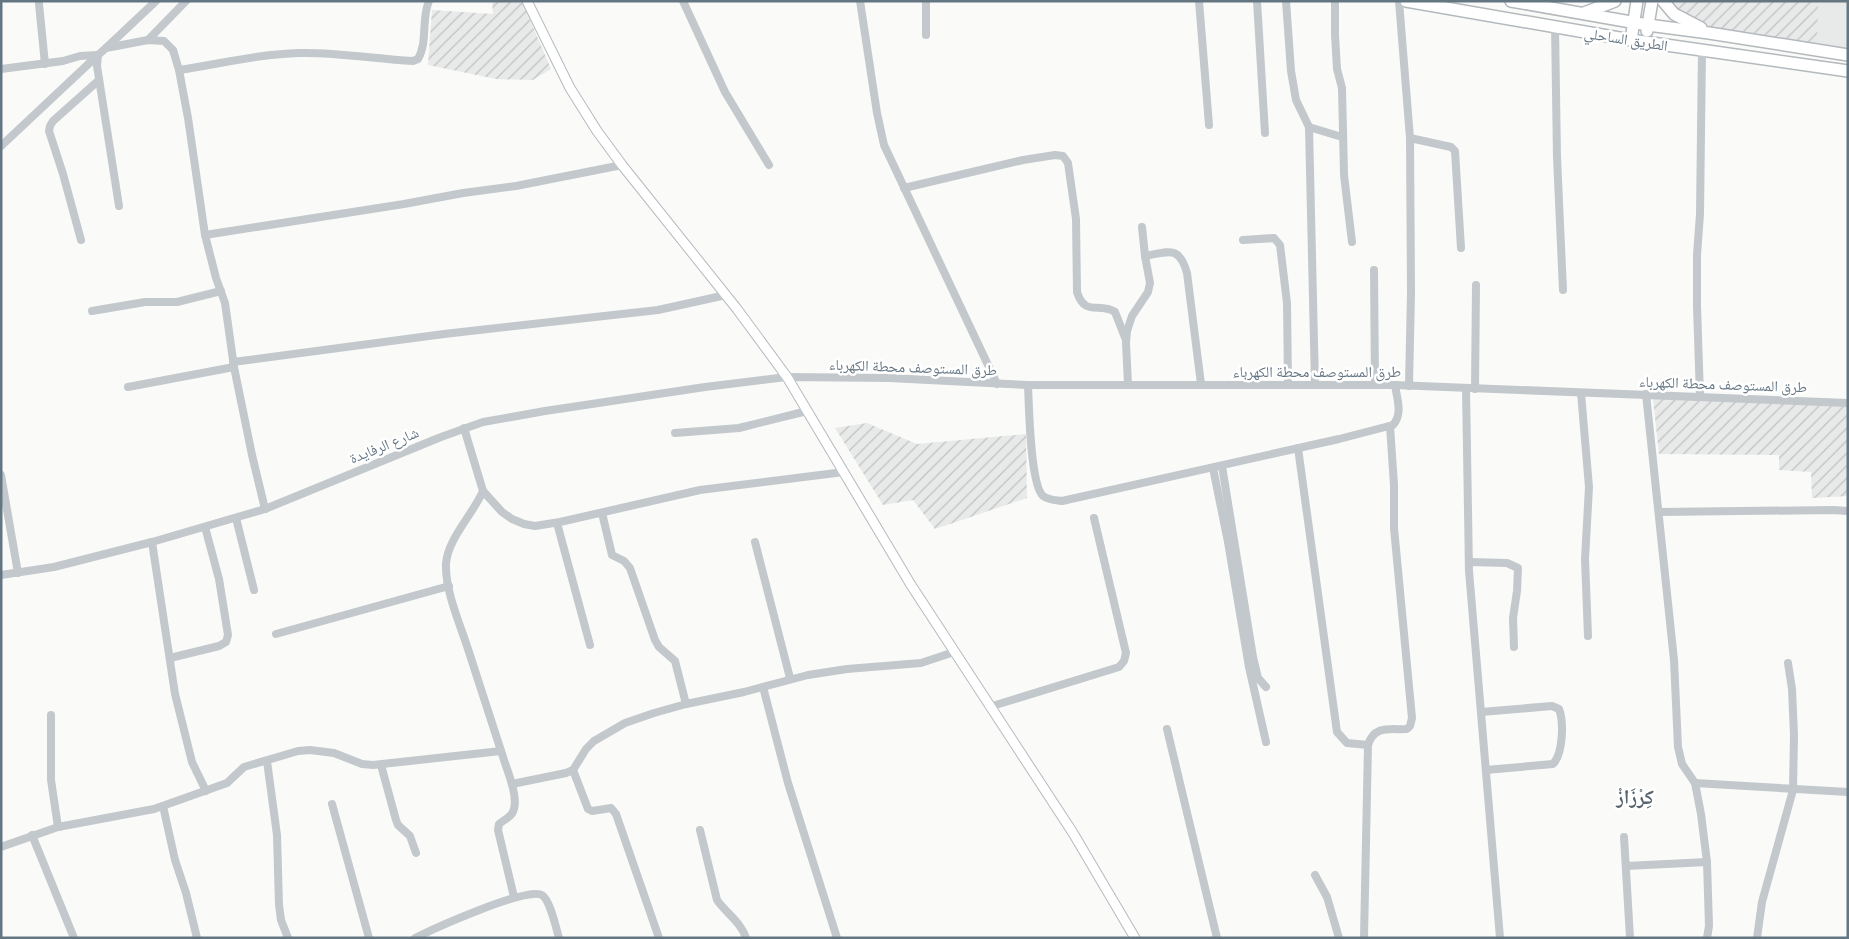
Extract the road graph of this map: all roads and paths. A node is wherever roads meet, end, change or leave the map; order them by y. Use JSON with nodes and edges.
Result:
{"nodes":[{"id":1,"x":156,"y":1,"type":"edge"},
{"id":2,"x":186,"y":1,"type":"edge"},
{"id":3,"x":429,"y":1,"type":"edge"},
{"id":4,"x":527,"y":1,"type":"edge"},
{"id":5,"x":683,"y":1,"type":"edge"},
{"id":6,"x":860,"y":1,"type":"edge"},
{"id":7,"x":926,"y":1,"type":"edge"},
{"id":8,"x":1199,"y":1,"type":"edge"},
{"id":9,"x":1257,"y":1,"type":"edge"},
{"id":10,"x":1286,"y":1,"type":"edge"},
{"id":11,"x":1335,"y":1,"type":"edge"},
{"id":12,"x":1399,"y":1,"type":"edge"},
{"id":13,"x":1406,"y":1,"type":"edge"},
{"id":14,"x":1511,"y":1,"type":"edge"},
{"id":15,"x":1615,"y":1,"type":"edge"},
{"id":16,"x":1637,"y":1,"type":"edge"},
{"id":17,"x":1652,"y":1,"type":"edge"},
{"id":18,"x":1663,"y":1,"type":"edge"},
{"id":19,"x":39,"y":4,"type":"dead end"},
{"id":20,"x":1582,"y":14,"type":"junction"},
{"id":21,"x":1633,"y":22,"type":"junction"},
{"id":22,"x":1648,"y":25,"type":"junction"},
{"id":23,"x":1555,"y":27,"type":"junction"},
{"id":24,"x":1710,"y":33,"type":"junction"},
{"id":25,"x":926,"y":35,"type":"dead end"},
{"id":26,"x":148,"y":40,"type":"junction"},
{"id":27,"x":1631,"y":40,"type":"junction"},
{"id":28,"x":1645,"y":43,"type":"junction"},
{"id":29,"x":106,"y":48,"type":"junction"},
{"id":30,"x":1702,"y":50,"type":"junction"},
{"id":31,"x":98,"y":55,"type":"junction"},
{"id":32,"x":1848,"y":55,"type":"edge"},
{"id":33,"x":45,"y":64,"type":"junction"},
{"id":34,"x":1,"y":69,"type":"edge"},
{"id":35,"x":179,"y":70,"type":"junction"},
{"id":36,"x":1848,"y":71,"type":"edge"},
{"id":37,"x":99,"y":80,"type":"junction"},
{"id":38,"x":1209,"y":125,"type":"dead end"},
{"id":39,"x":1309,"y":127,"type":"junction"},
{"id":40,"x":1265,"y":133,"type":"dead end"},
{"id":41,"x":1342,"y":137,"type":"junction"},
{"id":42,"x":1410,"y":138,"type":"junction"},
{"id":43,"x":1,"y":146,"type":"edge"},
{"id":44,"x":622,"y":165,"type":"junction"},
{"id":45,"x":768,"y":165,"type":"dead end"},
{"id":46,"x":904,"y":188,"type":"junction"},
{"id":47,"x":119,"y":206,"type":"dead end"},
{"id":48,"x":1142,"y":227,"type":"dead end"},
{"id":49,"x":205,"y":235,"type":"junction"},
{"id":50,"x":81,"y":240,"type":"dead end"},
{"id":51,"x":1243,"y":240,"type":"dead end"},
{"id":52,"x":1352,"y":242,"type":"dead end"},
{"id":53,"x":1461,"y":248,"type":"dead end"},
{"id":54,"x":1145,"y":256,"type":"junction"},
{"id":55,"x":1374,"y":270,"type":"dead end"},
{"id":56,"x":1476,"y":284,"type":"dead end"},
{"id":57,"x":221,"y":290,"type":"junction"},
{"id":58,"x":1564,"y":290,"type":"dead end"},
{"id":59,"x":726,"y":295,"type":"junction"},
{"id":60,"x":92,"y":311,"type":"dead end"},
{"id":61,"x":1126,"y":340,"type":"junction"},
{"id":62,"x":234,"y":364,"type":"junction"},
{"id":63,"x":787,"y":377,"type":"junction"},
{"id":64,"x":997,"y":384,"type":"junction"},
{"id":65,"x":1128,"y":384,"type":"junction"},
{"id":66,"x":1201,"y":384,"type":"junction"},
{"id":67,"x":1288,"y":384,"type":"junction"},
{"id":68,"x":1315,"y":384,"type":"junction"},
{"id":69,"x":1028,"y":385,"type":"junction"},
{"id":70,"x":1375,"y":385,"type":"junction"},
{"id":71,"x":1396,"y":385,"type":"junction"},
{"id":72,"x":1409,"y":386,"type":"junction"},
{"id":73,"x":128,"y":387,"type":"dead end"},
{"id":74,"x":1466,"y":389,"type":"junction"},
{"id":75,"x":1475,"y":389,"type":"junction"},
{"id":76,"x":1581,"y":393,"type":"junction"},
{"id":77,"x":1646,"y":394,"type":"junction"},
{"id":78,"x":1700,"y":398,"type":"junction"},
{"id":79,"x":1848,"y":403,"type":"edge"},
{"id":80,"x":807,"y":410,"type":"junction"},
{"id":81,"x":1390,"y":426,"type":"junction"},
{"id":82,"x":464,"y":428,"type":"junction"},
{"id":83,"x":675,"y":433,"type":"dead end"},
{"id":84,"x":1298,"y":448,"type":"junction"},
{"id":85,"x":1217,"y":467,"type":"junction"},
{"id":86,"x":844,"y":472,"type":"junction"},
{"id":87,"x":1,"y":475,"type":"edge"},
{"id":88,"x":483,"y":491,"type":"junction"},
{"id":89,"x":265,"y":509,"type":"junction"},
{"id":90,"x":1848,"y":511,"type":"edge"},
{"id":91,"x":602,"y":512,"type":"junction"},
{"id":92,"x":1659,"y":512,"type":"junction"},
{"id":93,"x":236,"y":518,"type":"junction"},
{"id":94,"x":1094,"y":518,"type":"dead end"},
{"id":95,"x":557,"y":523,"type":"junction"},
{"id":96,"x":205,"y":527,"type":"junction"},
{"id":97,"x":152,"y":542,"type":"junction"},
{"id":98,"x":755,"y":542,"type":"dead end"},
{"id":99,"x":1469,"y":562,"type":"junction"},
{"id":100,"x":18,"y":573,"type":"junction"},
{"id":101,"x":1,"y":576,"type":"edge"},
{"id":102,"x":448,"y":586,"type":"junction"},
{"id":103,"x":254,"y":590,"type":"dead end"},
{"id":104,"x":276,"y":634,"type":"dead end"},
{"id":105,"x":1588,"y":636,"type":"dead end"},
{"id":106,"x":590,"y":645,"type":"dead end"},
{"id":107,"x":1514,"y":647,"type":"dead end"},
{"id":108,"x":954,"y":652,"type":"junction"},
{"id":109,"x":170,"y":658,"type":"junction"},
{"id":110,"x":1788,"y":664,"type":"dead end"},
{"id":111,"x":790,"y":678,"type":"junction"},
{"id":112,"x":763,"y":687,"type":"junction"},
{"id":113,"x":1266,"y":687,"type":"dead end"},
{"id":114,"x":686,"y":704,"type":"junction"},
{"id":115,"x":990,"y":707,"type":"junction"},
{"id":116,"x":1481,"y":712,"type":"junction"},
{"id":117,"x":52,"y":715,"type":"dead end"},
{"id":118,"x":1167,"y":728,"type":"dead end"},
{"id":119,"x":1266,"y":742,"type":"dead end"},
{"id":120,"x":1368,"y":746,"type":"junction"},
{"id":121,"x":501,"y":751,"type":"junction"},
{"id":122,"x":267,"y":761,"type":"junction"},
{"id":123,"x":381,"y":765,"type":"junction"},
{"id":124,"x":573,"y":770,"type":"junction"},
{"id":125,"x":1486,"y":770,"type":"junction"},
{"id":126,"x":1695,"y":783,"type":"junction"},
{"id":127,"x":512,"y":784,"type":"junction"},
{"id":128,"x":1793,"y":790,"type":"junction"},
{"id":129,"x":206,"y":791,"type":"junction"},
{"id":130,"x":1848,"y":792,"type":"edge"},
{"id":131,"x":332,"y":804,"type":"dead end"},
{"id":132,"x":163,"y":806,"type":"junction"},
{"id":133,"x":58,"y":827,"type":"junction"},
{"id":134,"x":700,"y":830,"type":"dead end"},
{"id":135,"x":32,"y":835,"type":"junction"},
{"id":136,"x":1624,"y":837,"type":"dead end"},
{"id":137,"x":1,"y":846,"type":"edge"},
{"id":138,"x":416,"y":853,"type":"dead end"},
{"id":139,"x":1706,"y":862,"type":"junction"},
{"id":140,"x":1626,"y":866,"type":"junction"},
{"id":141,"x":1315,"y":875,"type":"dead end"},
{"id":142,"x":514,"y":897,"type":"junction"},
{"id":143,"x":74,"y":938,"type":"edge"},
{"id":144,"x":197,"y":938,"type":"edge"},
{"id":145,"x":288,"y":938,"type":"edge"},
{"id":146,"x":369,"y":938,"type":"edge"},
{"id":147,"x":415,"y":938,"type":"edge"},
{"id":148,"x":560,"y":938,"type":"edge"},
{"id":149,"x":659,"y":938,"type":"edge"},
{"id":150,"x":746,"y":938,"type":"edge"},
{"id":151,"x":837,"y":938,"type":"edge"},
{"id":152,"x":1135,"y":938,"type":"edge"},
{"id":153,"x":1217,"y":938,"type":"edge"},
{"id":154,"x":1339,"y":938,"type":"edge"},
{"id":155,"x":1364,"y":938,"type":"edge"},
{"id":156,"x":1500,"y":938,"type":"edge"},
{"id":157,"x":1630,"y":938,"type":"edge"},
{"id":158,"x":1706,"y":938,"type":"edge"},
{"id":159,"x":1757,"y":938,"type":"edge"}],
"edges":[{"from":1,"to":29,"type":"street"},
{"from":2,"to":26,"type":"street"},
{"from":3,"to":35,"type":"street"},
{"from":4,"to":44,"type":"main road"},
{"from":5,"to":45,"type":"street"},
{"from":6,"to":46,"type":"street"},
{"from":7,"to":25,"type":"street"},
{"from":8,"to":38,"type":"street"},
{"from":9,"to":40,"type":"street"},
{"from":10,"to":39,"type":"street"},
{"from":11,"to":41,"type":"street"},
{"from":12,"to":42,"type":"street"},
{"from":13,"to":23,"type":"highway","name":"الطريق الساحلي"},
{"from":14,"to":20,"type":"highway","name":"الطريق الساحلي"},
{"from":15,"to":20,"type":"highway"},
{"from":16,"to":21,"type":"highway"},
{"from":17,"to":22,"type":"highway"},
{"from":18,"to":24,"type":"highway"},
{"from":19,"to":33,"type":"street"},
{"from":20,"to":21,"type":"highway","name":"الطريق الساحلي"},
{"from":21,"to":22,"type":"highway","name":"الطريق الساحلي"},
{"from":21,"to":27,"type":"highway"},
{"from":22,"to":24,"type":"highway","name":"الطريق الساحلي"},
{"from":22,"to":28,"type":"highway"},
{"from":23,"to":27,"type":"highway","name":"الطريق الساحلي"},
{"from":23,"to":58,"type":"street"},
{"from":24,"to":32,"type":"highway","name":"الطريق الساحلي"},
{"from":26,"to":29,"type":"street"},
{"from":26,"to":35,"type":"street"},
{"from":27,"to":28,"type":"highway","name":"الطريق الساحلي"},
{"from":28,"to":30,"type":"highway","name":"الطريق الساحلي"},
{"from":29,"to":31,"type":"street"},
{"from":30,"to":36,"type":"highway","name":"الطريق الساحلي"},
{"from":30,"to":78,"type":"street"},
{"from":31,"to":33,"type":"street"},
{"from":31,"to":37,"type":"street"},
{"from":31,"to":43,"type":"street"},
{"from":33,"to":34,"type":"street"},
{"from":35,"to":49,"type":"street"},
{"from":37,"to":47,"type":"street"},
{"from":37,"to":50,"type":"street"},
{"from":39,"to":41,"type":"street"},
{"from":39,"to":68,"type":"street"},
{"from":41,"to":52,"type":"street"},
{"from":42,"to":53,"type":"street"},
{"from":42,"to":72,"type":"street"},
{"from":44,"to":49,"type":"street"},
{"from":44,"to":59,"type":"main road"},
{"from":46,"to":61,"type":"street"},
{"from":46,"to":64,"type":"street"},
{"from":48,"to":54,"type":"street"},
{"from":49,"to":57,"type":"street"},
{"from":51,"to":67,"type":"street"},
{"from":54,"to":61,"type":"street"},
{"from":54,"to":66,"type":"street"},
{"from":55,"to":70,"type":"street"},
{"from":56,"to":75,"type":"street"},
{"from":57,"to":60,"type":"street"},
{"from":57,"to":62,"type":"street"},
{"from":59,"to":62,"type":"street"},
{"from":59,"to":63,"type":"main road"},
{"from":61,"to":65,"type":"street"},
{"from":62,"to":73,"type":"street"},
{"from":62,"to":89,"type":"street"},
{"from":63,"to":64,"type":"street","name":"طرق المستوصف محطة الكهرباء"},
{"from":63,"to":80,"type":"main road"},
{"from":63,"to":82,"type":"street","name":"شارع الرفايدة"},
{"from":64,"to":69,"type":"street","name":"طرق المستوصف محطة الكهرباء"},
{"from":65,"to":66,"type":"street","name":"طرق المستوصف محطة الكهرباء"},
{"from":65,"to":69,"type":"street","name":"طرق المستوصف محطة الكهرباء"},
{"from":66,"to":67,"type":"street","name":"طرق المستوصف محطة الكهرباء"},
{"from":67,"to":68,"type":"street","name":"طرق المستوصف محطة الكهرباء"},
{"from":68,"to":70,"type":"street","name":"طرق المستوصف محطة الكهرباء"},
{"from":69,"to":85,"type":"street"},
{"from":70,"to":71,"type":"street","name":"طرق المستوصف محطة الكهرباء"},
{"from":71,"to":72,"type":"street","name":"طرق المستوصف محطة الكهرباء"},
{"from":71,"to":81,"type":"street"},
{"from":72,"to":74,"type":"street","name":"طرق المستوصف محطة الكهرباء"},
{"from":74,"to":75,"type":"street","name":"طرق المستوصف محطة الكهرباء"},
{"from":74,"to":99,"type":"street"},
{"from":75,"to":76,"type":"street","name":"طرق المستوصف محطة الكهرباء"},
{"from":76,"to":77,"type":"street","name":"طرق المستوصف محطة الكهرباء"},
{"from":76,"to":105,"type":"street"},
{"from":77,"to":78,"type":"street","name":"طرق المستوصف محطة الكهرباء"},
{"from":77,"to":92,"type":"street"},
{"from":78,"to":79,"type":"street","name":"طرق المستوصف محطة الكهرباء"},
{"from":80,"to":83,"type":"street"},
{"from":80,"to":86,"type":"main road"},
{"from":81,"to":84,"type":"street"},
{"from":81,"to":120,"type":"street"},
{"from":82,"to":88,"type":"street"},
{"from":82,"to":89,"type":"street","name":"شارع الرفايدة"},
{"from":84,"to":85,"type":"street"},
{"from":84,"to":120,"type":"street"},
{"from":85,"to":113,"type":"street"},
{"from":85,"to":119,"type":"street"},
{"from":86,"to":91,"type":"street"},
{"from":86,"to":108,"type":"main road"},
{"from":87,"to":100,"type":"street"},
{"from":88,"to":95,"type":"street"},
{"from":88,"to":102,"type":"street"},
{"from":89,"to":93,"type":"street","name":"شارع الرفايدة"},
{"from":90,"to":92,"type":"street"},
{"from":91,"to":95,"type":"street"},
{"from":91,"to":114,"type":"street"},
{"from":92,"to":126,"type":"street"},
{"from":93,"to":96,"type":"street","name":"شارع الرفايدة"},
{"from":93,"to":103,"type":"street"},
{"from":94,"to":115,"type":"street"},
{"from":95,"to":106,"type":"street"},
{"from":96,"to":97,"type":"street","name":"شارع الرفايدة"},
{"from":96,"to":109,"type":"street"},
{"from":97,"to":100,"type":"street","name":"شارع الرفايدة"},
{"from":97,"to":109,"type":"street"},
{"from":98,"to":111,"type":"street"},
{"from":99,"to":107,"type":"street"},
{"from":99,"to":116,"type":"street"},
{"from":100,"to":101,"type":"street","name":"شارع الرفايدة"},
{"from":102,"to":104,"type":"street"},
{"from":102,"to":121,"type":"street"},
{"from":108,"to":111,"type":"street"},
{"from":108,"to":115,"type":"main road"},
{"from":109,"to":129,"type":"street"},
{"from":110,"to":128,"type":"street"},
{"from":111,"to":112,"type":"street"},
{"from":112,"to":114,"type":"street"},
{"from":112,"to":151,"type":"street"},
{"from":114,"to":124,"type":"street"},
{"from":115,"to":152,"type":"main road"},
{"from":116,"to":125,"type":"street"},
{"from":116,"to":125,"type":"street"},
{"from":117,"to":133,"type":"street"},
{"from":118,"to":153,"type":"street"},
{"from":120,"to":155,"type":"street"},
{"from":121,"to":123,"type":"street"},
{"from":121,"to":127,"type":"street"},
{"from":122,"to":123,"type":"street"},
{"from":122,"to":129,"type":"street"},
{"from":122,"to":145,"type":"street"},
{"from":123,"to":138,"type":"street"},
{"from":124,"to":127,"type":"street"},
{"from":124,"to":149,"type":"street"},
{"from":125,"to":156,"type":"street"},
{"from":126,"to":128,"type":"street"},
{"from":126,"to":139,"type":"street"},
{"from":127,"to":142,"type":"street"},
{"from":128,"to":130,"type":"street"},
{"from":128,"to":159,"type":"street"},
{"from":129,"to":132,"type":"street"},
{"from":131,"to":146,"type":"street"},
{"from":132,"to":133,"type":"street"},
{"from":132,"to":144,"type":"street"},
{"from":133,"to":135,"type":"street"},
{"from":134,"to":150,"type":"street"},
{"from":135,"to":137,"type":"street"},
{"from":135,"to":143,"type":"street"},
{"from":136,"to":140,"type":"street"},
{"from":139,"to":140,"type":"street"},
{"from":139,"to":158,"type":"street"},
{"from":140,"to":157,"type":"street"},
{"from":141,"to":154,"type":"street"},
{"from":142,"to":147,"type":"street"},
{"from":142,"to":148,"type":"street"}]}
